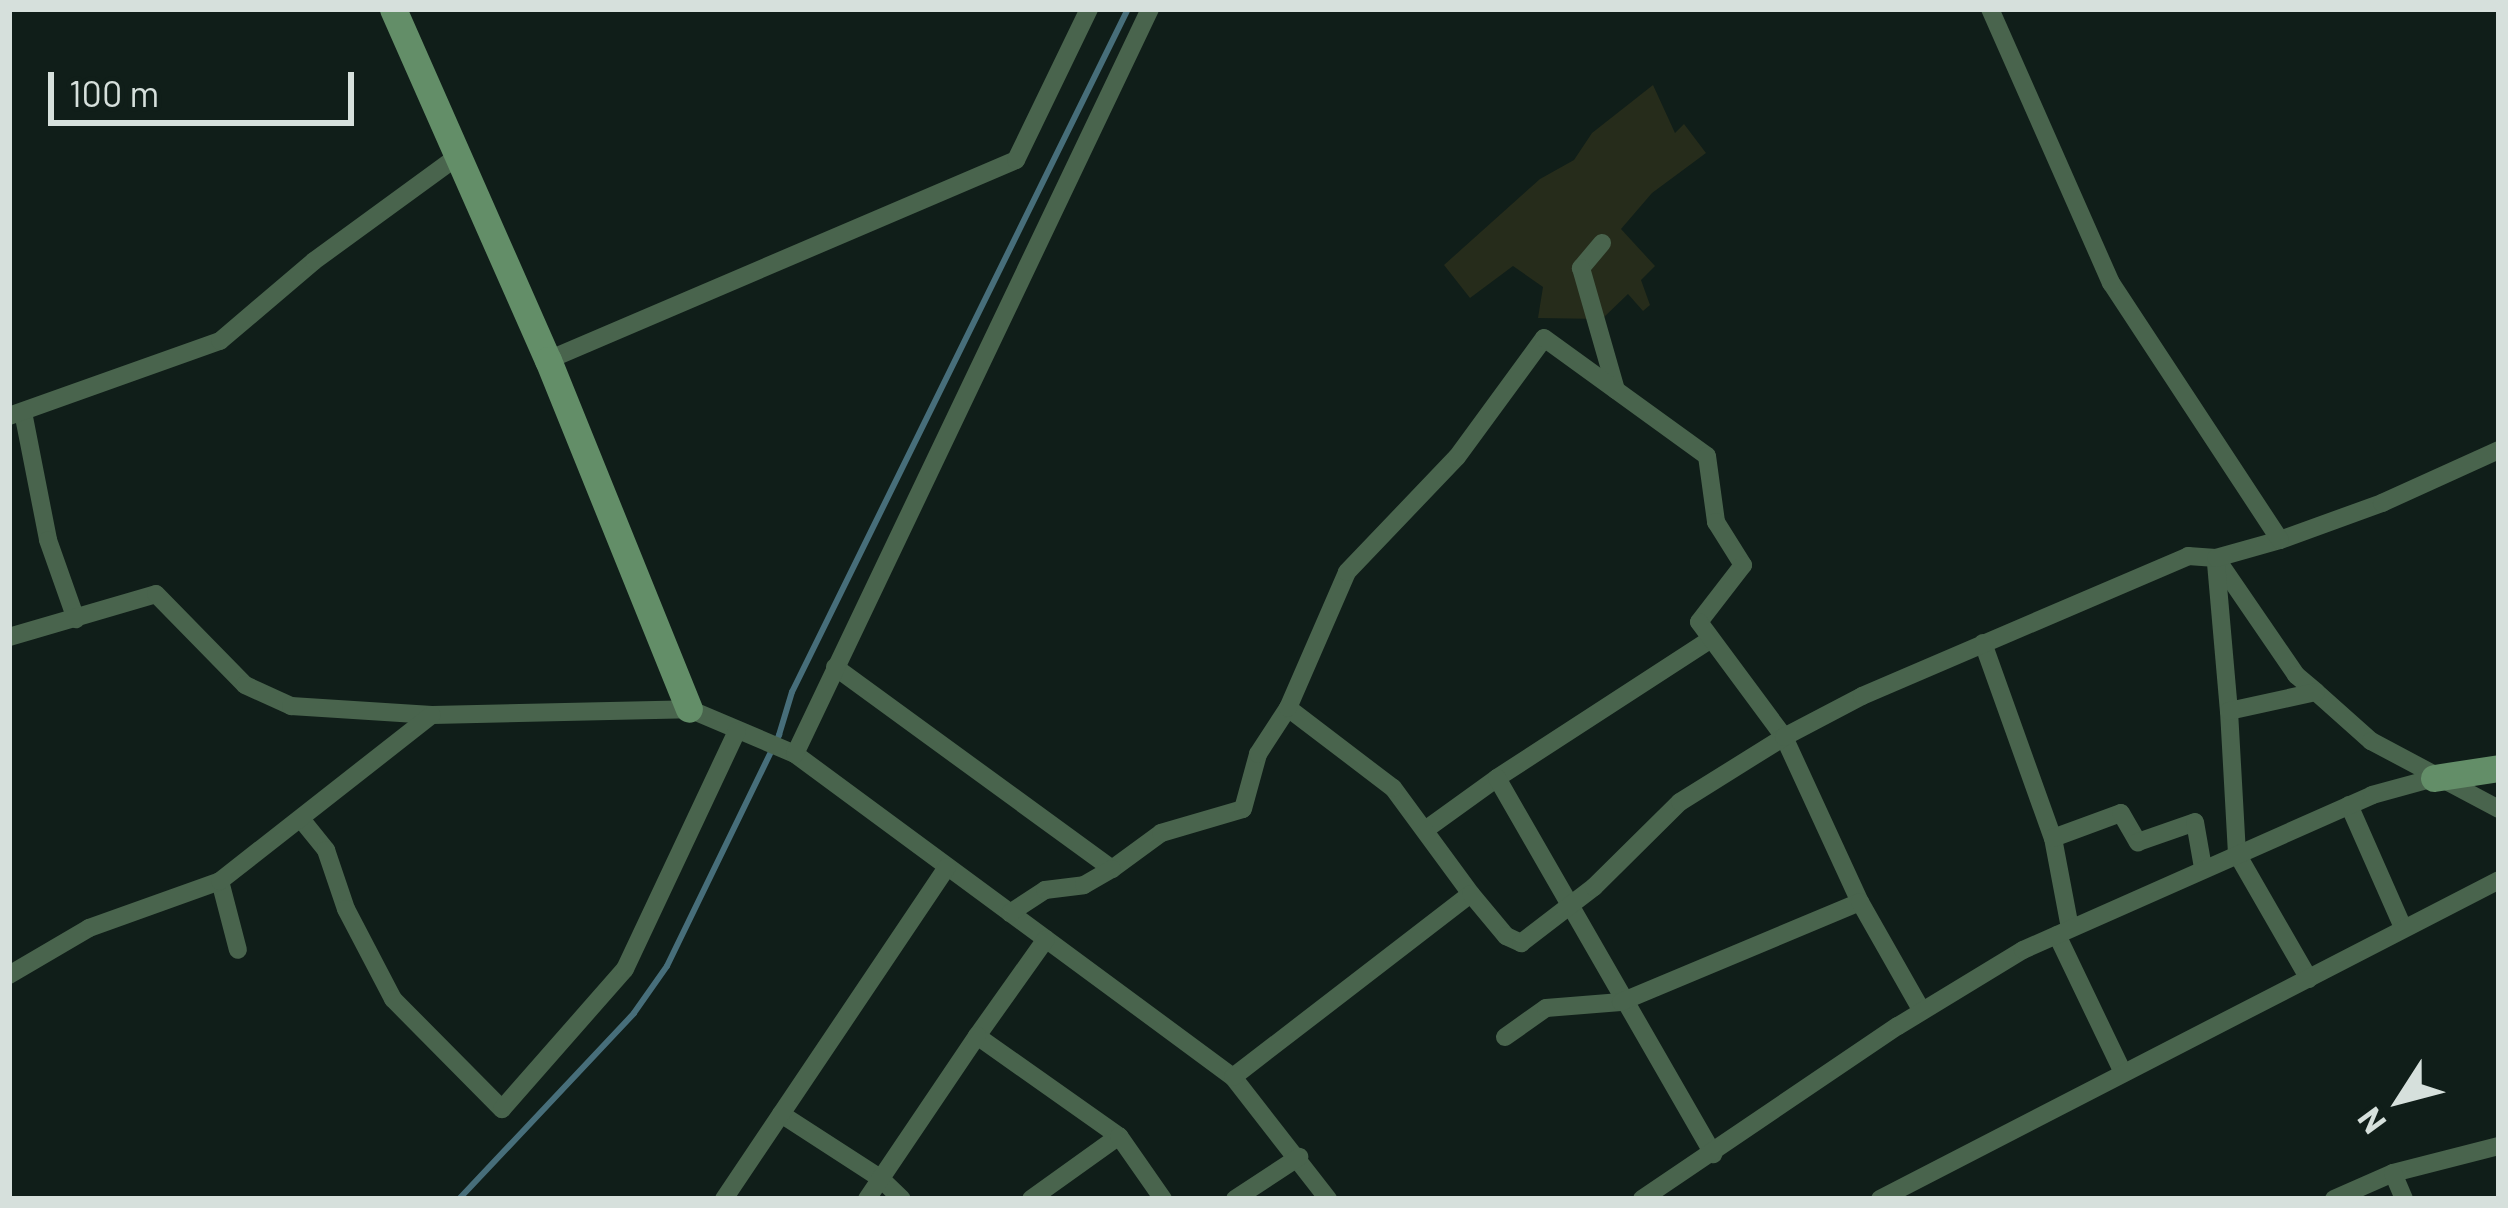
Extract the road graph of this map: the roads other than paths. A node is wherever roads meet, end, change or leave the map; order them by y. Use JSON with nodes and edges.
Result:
{"nodes":[{"id":1,"x":393,"y":9,"type":"edge"},
{"id":2,"x":1089,"y":9,"type":"edge"},
{"id":3,"x":1150,"y":9,"type":"edge"},
{"id":4,"x":1990,"y":9,"type":"edge"},
{"id":5,"x":458,"y":156,"type":"junction"},
{"id":6,"x":1602,"y":243,"type":"dead end"},
{"id":7,"x":548,"y":360,"type":"junction"},
{"id":8,"x":1616,"y":390,"type":"junction"},
{"id":9,"x":16,"y":414,"type":"edge"},
{"id":10,"x":2499,"y":450,"type":"edge"},
{"id":11,"x":2280,"y":539,"type":"junction"},
{"id":12,"x":2216,"y":558,"type":"junction"},
{"id":13,"x":76,"y":619,"type":"junction"},
{"id":14,"x":9,"y":637,"type":"edge"},
{"id":15,"x":1711,"y":639,"type":"junction"},
{"id":16,"x":1983,"y":643,"type":"junction"},
{"id":17,"x":835,"y":667,"type":"junction"},
{"id":18,"x":2316,"y":692,"type":"junction"},
{"id":19,"x":1288,"y":708,"type":"junction"},
{"id":20,"x":689,"y":709,"type":"junction"},
{"id":21,"x":2229,"y":711,"type":"junction"},
{"id":22,"x":432,"y":715,"type":"junction"},
{"id":23,"x":737,"y":731,"type":"junction"},
{"id":24,"x":1784,"y":737,"type":"junction"},
{"id":25,"x":795,"y":754,"type":"junction"},
{"id":26,"x":2499,"y":768,"type":"edge"},
{"id":27,"x":1497,"y":778,"type":"junction"},
{"id":28,"x":2434,"y":778,"type":"junction"},
{"id":29,"x":2349,"y":805,"type":"junction"},
{"id":30,"x":2499,"y":809,"type":"edge"},
{"id":31,"x":302,"y":819,"type":"junction"},
{"id":32,"x":1425,"y":830,"type":"junction"},
{"id":33,"x":2053,"y":838,"type":"junction"},
{"id":34,"x":2237,"y":854,"type":"junction"},
{"id":35,"x":947,"y":867,"type":"junction"},
{"id":36,"x":1112,"y":868,"type":"junction"},
{"id":37,"x":2203,"y":868,"type":"junction"},
{"id":38,"x":2499,"y":880,"type":"edge"},
{"id":39,"x":220,"y":881,"type":"junction"},
{"id":40,"x":1471,"y":894,"type":"junction"},
{"id":41,"x":1860,"y":902,"type":"junction"},
{"id":42,"x":1569,"y":908,"type":"junction"},
{"id":43,"x":1010,"y":913,"type":"junction"},
{"id":44,"x":2402,"y":926,"type":"junction"},
{"id":45,"x":2064,"y":932,"type":"junction"},
{"id":46,"x":1046,"y":939,"type":"junction"},
{"id":47,"x":238,"y":950,"type":"dead end"},
{"id":48,"x":9,"y":975,"type":"edge"},
{"id":49,"x":2309,"y":979,"type":"junction"},
{"id":50,"x":1621,"y":1002,"type":"junction"},
{"id":51,"x":1922,"y":1011,"type":"junction"},
{"id":52,"x":977,"y":1036,"type":"junction"},
{"id":53,"x":1505,"y":1036,"type":"dead end"},
{"id":54,"x":2123,"y":1072,"type":"junction"},
{"id":55,"x":1233,"y":1077,"type":"junction"},
{"id":56,"x":781,"y":1114,"type":"junction"},
{"id":57,"x":1119,"y":1136,"type":"junction"},
{"id":58,"x":2499,"y":1146,"type":"edge"},
{"id":59,"x":1712,"y":1154,"type":"junction"},
{"id":60,"x":1299,"y":1157,"type":"junction"},
{"id":61,"x":2393,"y":1173,"type":"junction"},
{"id":62,"x":880,"y":1178,"type":"junction"},
{"id":63,"x":724,"y":1199,"type":"edge"},
{"id":64,"x":867,"y":1199,"type":"edge"},
{"id":65,"x":902,"y":1199,"type":"edge"},
{"id":66,"x":1030,"y":1199,"type":"edge"},
{"id":67,"x":1163,"y":1199,"type":"edge"},
{"id":68,"x":1235,"y":1199,"type":"edge"},
{"id":69,"x":1328,"y":1199,"type":"edge"},
{"id":70,"x":1642,"y":1199,"type":"edge"},
{"id":71,"x":1880,"y":1199,"type":"edge"},
{"id":72,"x":2334,"y":1199,"type":"edge"},
{"id":73,"x":2404,"y":1199,"type":"edge"}],
"edges":[{"from":1,"to":5,"type":"street"},
{"from":2,"to":7,"type":"street"},
{"from":3,"to":17,"type":"street"},
{"from":4,"to":11,"type":"street"},
{"from":5,"to":7,"type":"street"},
{"from":5,"to":9,"type":"street"},
{"from":6,"to":8,"type":"street"},
{"from":7,"to":20,"type":"street"},
{"from":8,"to":15,"type":"street"},
{"from":8,"to":19,"type":"street"},
{"from":9,"to":13,"type":"street"},
{"from":10,"to":11,"type":"street"},
{"from":11,"to":12,"type":"street"},
{"from":12,"to":16,"type":"street"},
{"from":12,"to":18,"type":"street"},
{"from":12,"to":21,"type":"street"},
{"from":13,"to":14,"type":"street"},
{"from":13,"to":22,"type":"street"},
{"from":15,"to":24,"type":"street"},
{"from":15,"to":27,"type":"street"},
{"from":16,"to":24,"type":"street"},
{"from":16,"to":33,"type":"street"},
{"from":17,"to":25,"type":"street"},
{"from":17,"to":36,"type":"street"},
{"from":18,"to":21,"type":"street"},
{"from":18,"to":28,"type":"street"},
{"from":19,"to":32,"type":"street"},
{"from":19,"to":36,"type":"street"},
{"from":20,"to":22,"type":"street"},
{"from":20,"to":23,"type":"street"},
{"from":21,"to":34,"type":"street"},
{"from":22,"to":31,"type":"street"},
{"from":23,"to":25,"type":"street"},
{"from":23,"to":31,"type":"street"},
{"from":24,"to":41,"type":"street"},
{"from":24,"to":42,"type":"street"},
{"from":25,"to":35,"type":"street"},
{"from":26,"to":28,"type":"street"},
{"from":27,"to":32,"type":"street"},
{"from":27,"to":42,"type":"street"},
{"from":28,"to":29,"type":"street"},
{"from":28,"to":30,"type":"street"},
{"from":29,"to":34,"type":"street"},
{"from":29,"to":44,"type":"street"},
{"from":31,"to":39,"type":"street"},
{"from":32,"to":40,"type":"street"},
{"from":33,"to":37,"type":"street"},
{"from":33,"to":45,"type":"street"},
{"from":34,"to":37,"type":"street"},
{"from":34,"to":49,"type":"street"},
{"from":35,"to":43,"type":"street"},
{"from":35,"to":56,"type":"street"},
{"from":36,"to":43,"type":"street"},
{"from":37,"to":45,"type":"street"},
{"from":38,"to":44,"type":"street"},
{"from":39,"to":47,"type":"street"},
{"from":39,"to":48,"type":"street"},
{"from":40,"to":42,"type":"street"},
{"from":40,"to":55,"type":"street"},
{"from":41,"to":50,"type":"street"},
{"from":41,"to":51,"type":"street"},
{"from":42,"to":50,"type":"street"},
{"from":43,"to":46,"type":"street"},
{"from":44,"to":49,"type":"street"},
{"from":45,"to":51,"type":"street"},
{"from":45,"to":54,"type":"street"},
{"from":46,"to":52,"type":"street"},
{"from":46,"to":55,"type":"street"},
{"from":49,"to":54,"type":"street"},
{"from":50,"to":53,"type":"street"},
{"from":50,"to":59,"type":"street"},
{"from":51,"to":59,"type":"street"},
{"from":52,"to":57,"type":"street"},
{"from":52,"to":62,"type":"street"},
{"from":54,"to":71,"type":"street"},
{"from":55,"to":60,"type":"street"},
{"from":56,"to":62,"type":"street"},
{"from":56,"to":63,"type":"street"},
{"from":57,"to":66,"type":"street"},
{"from":57,"to":67,"type":"street"},
{"from":58,"to":61,"type":"street"},
{"from":59,"to":70,"type":"street"},
{"from":60,"to":68,"type":"street"},
{"from":60,"to":69,"type":"street"},
{"from":61,"to":72,"type":"street"},
{"from":61,"to":73,"type":"street"},
{"from":62,"to":64,"type":"street"},
{"from":62,"to":65,"type":"street"}]}
